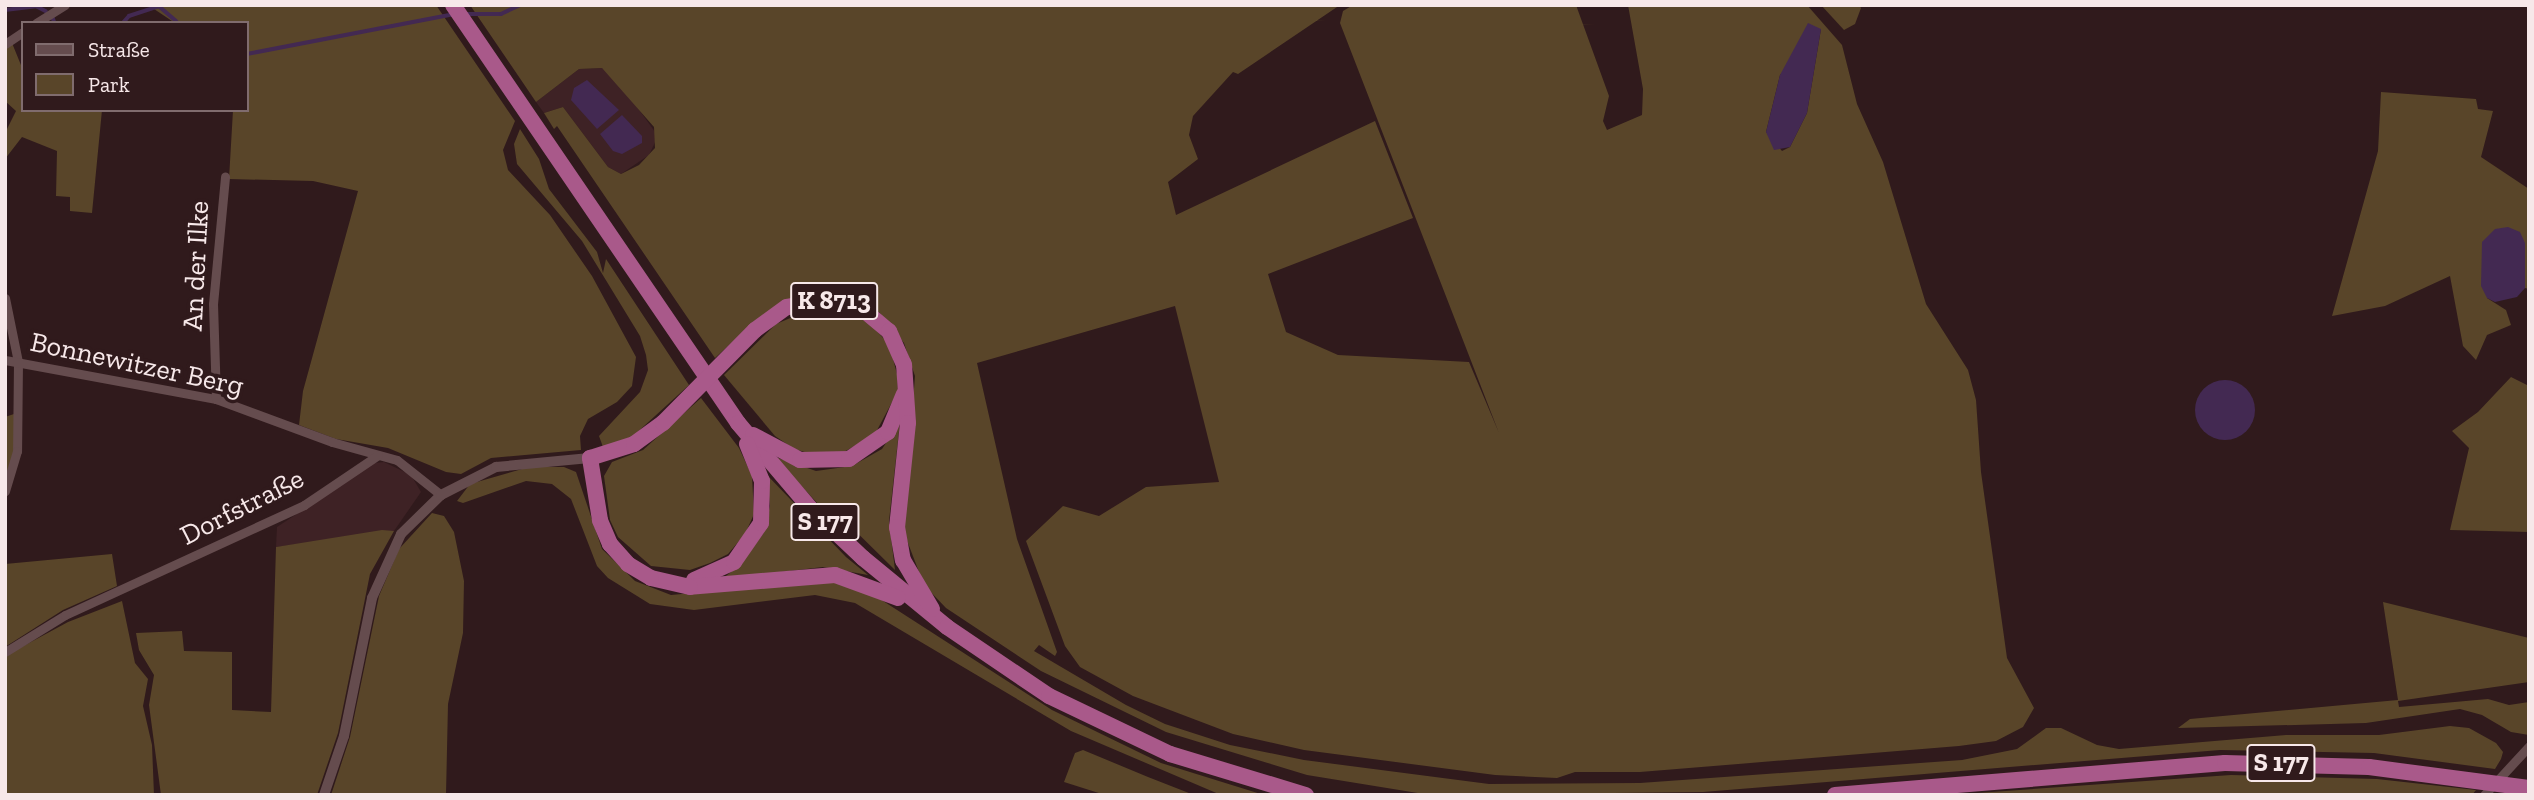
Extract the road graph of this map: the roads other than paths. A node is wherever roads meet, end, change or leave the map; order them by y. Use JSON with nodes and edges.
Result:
{"nodes":[{"id":1,"x":65,"y":5,"type":"edge"},
{"id":2,"x":453,"y":5,"type":"edge"},
{"id":3,"x":39,"y":21,"type":"edge"},
{"id":4,"x":21,"y":33,"type":"edge"},
{"id":5,"x":5,"y":44,"type":"edge"},
{"id":6,"x":225,"y":177,"type":"dead end"},
{"id":7,"x":5,"y":298,"type":"edge"},
{"id":8,"x":5,"y":360,"type":"edge"},
{"id":9,"x":18,"y":362,"type":"junction"},
{"id":10,"x":907,"y":378,"type":"junction"},
{"id":11,"x":216,"y":399,"type":"junction"},
{"id":12,"x":738,"y":423,"type":"junction"},
{"id":13,"x":377,"y":455,"type":"junction"},
{"id":14,"x":590,"y":458,"type":"junction"},
{"id":15,"x":5,"y":491,"type":"edge"},
{"id":16,"x":441,"y":495,"type":"junction"},
{"id":17,"x":665,"y":583,"type":"junction"},
{"id":18,"x":923,"y":610,"type":"junction"},
{"id":19,"x":947,"y":627,"type":"junction"},
{"id":20,"x":5,"y":652,"type":"edge"},
{"id":21,"x":2529,"y":746,"type":"edge"},
{"id":22,"x":2529,"y":788,"type":"edge"},
{"id":23,"x":324,"y":795,"type":"edge"},
{"id":24,"x":1306,"y":795,"type":"edge"},
{"id":25,"x":1835,"y":795,"type":"edge"},
{"id":26,"x":2484,"y":795,"type":"edge"}],
"edges":[{"from":1,"to":3,"type":"street"},
{"from":2,"to":12,"type":"highway","number":"S 177"},
{"from":4,"to":5,"type":"street"},
{"from":6,"to":11,"type":"street","name":"An der Ilke"},
{"from":7,"to":9,"type":"street"},
{"from":8,"to":9,"type":"street","name":"Bonnewitzer Berg"},
{"from":9,"to":11,"type":"street","name":"Bonnewitzer Berg"},
{"from":9,"to":15,"type":"street"},
{"from":10,"to":12,"type":"highway"},
{"from":10,"to":14,"type":"highway","number":"K 8713"},
{"from":10,"to":19,"type":"highway"},
{"from":11,"to":13,"type":"street","name":"Bonnewitzer Berg"},
{"from":12,"to":17,"type":"highway"},
{"from":12,"to":18,"type":"highway","number":"S 177"},
{"from":13,"to":16,"type":"street","name":"Bonnewitzer Berg"},
{"from":13,"to":20,"type":"street","name":"Dorfstraße"},
{"from":14,"to":16,"type":"street","number":"K 8713"},
{"from":14,"to":17,"type":"highway"},
{"from":16,"to":23,"type":"street","number":"K 8713"},
{"from":17,"to":18,"type":"highway"},
{"from":18,"to":19,"type":"highway","number":"S 177"},
{"from":19,"to":24,"type":"highway","number":"S 177"},
{"from":21,"to":26,"type":"street"},
{"from":22,"to":25,"type":"highway","number":"S 177"}]}
